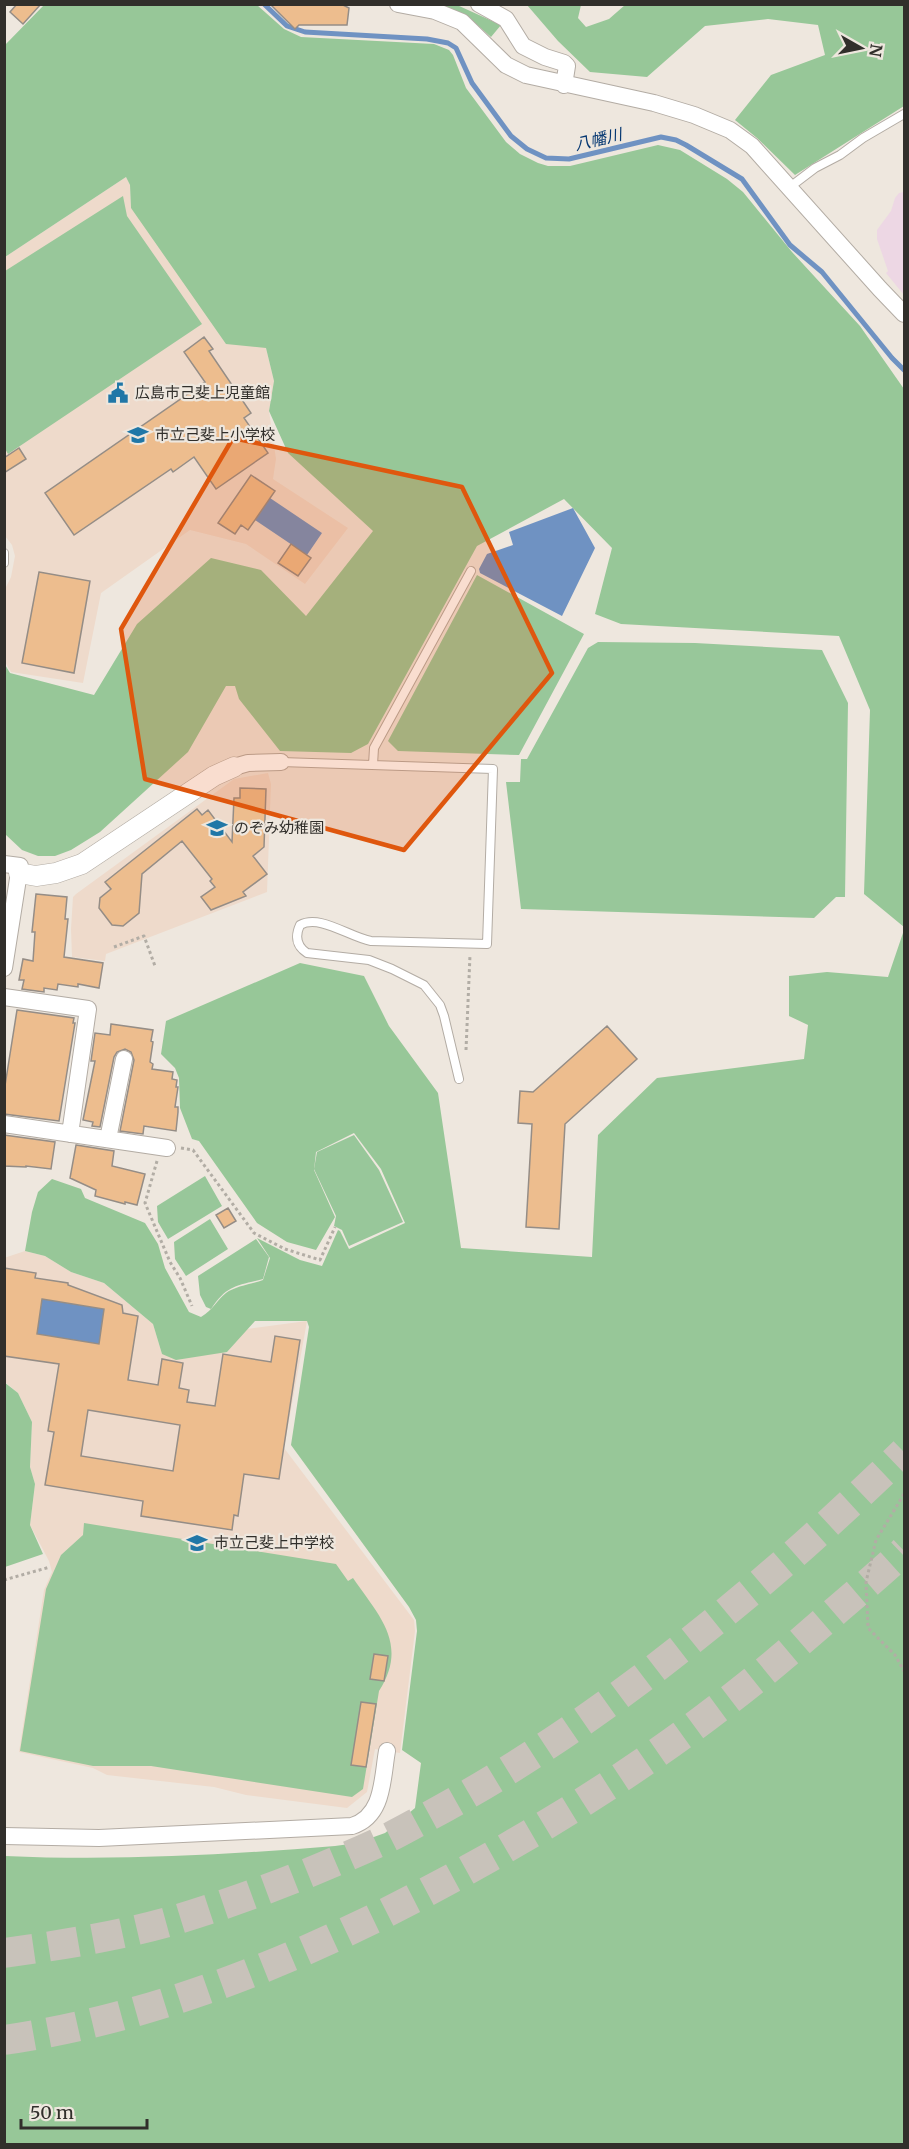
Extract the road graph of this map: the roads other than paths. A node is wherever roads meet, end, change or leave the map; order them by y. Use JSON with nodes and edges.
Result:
{"nodes":[{"id":1,"x":398,"y":4,"type":"edge"},
{"id":2,"x":479,"y":4,"type":"edge"},
{"id":3,"x":564,"y":85,"type":"junction"},
{"id":4,"x":904,"y":114,"type":"edge"},
{"id":5,"x":790,"y":187,"type":"junction"},
{"id":6,"x":904,"y":314,"type":"edge"},
{"id":7,"x":4,"y":553,"type":"edge"},
{"id":8,"x":4,"y":562,"type":"edge"},
{"id":9,"x":471,"y":571,"type":"dead end"},
{"id":10,"x":281,"y":762,"type":"joint"},
{"id":11,"x":373,"y":765,"type":"junction"},
{"id":12,"x":234,"y":767,"type":"joint"},
{"id":13,"x":12,"y":869,"type":"edge"},
{"id":14,"x":4,"y":968,"type":"edge"},
{"id":15,"x":4,"y":997,"type":"edge"},
{"id":16,"x":124,"y":1059,"type":"dead end"},
{"id":17,"x":459,"y":1079,"type":"dead end"},
{"id":18,"x":4,"y":1124,"type":"edge"},
{"id":19,"x":70,"y":1134,"type":"junction"},
{"id":20,"x":108,"y":1139,"type":"junction"},
{"id":21,"x":163,"y":1147,"type":"road end"},
{"id":22,"x":387,"y":1751,"type":"dead end"},
{"id":23,"x":4,"y":1836,"type":"edge"}],
"edges":[{"from":1,"to":3,"type":"street"},
{"from":2,"to":3,"type":"street"},
{"from":3,"to":5,"type":"street"},
{"from":4,"to":5,"type":"lane"},
{"from":5,"to":6,"type":"street"},
{"from":7,"to":8,"type":"lane"},
{"from":9,"to":11,"type":"lane"},
{"from":10,"to":11,"type":"lane"},
{"from":10,"to":12,"type":"street"},
{"from":11,"to":17,"type":"lane"},
{"from":12,"to":13,"type":"street"},
{"from":13,"to":14,"type":"street"},
{"from":15,"to":19,"type":"street"},
{"from":16,"to":20,"type":"street"},
{"from":18,"to":19,"type":"street"},
{"from":19,"to":20,"type":"street"},
{"from":20,"to":21,"type":"street"},
{"from":22,"to":23,"type":"street"}]}
